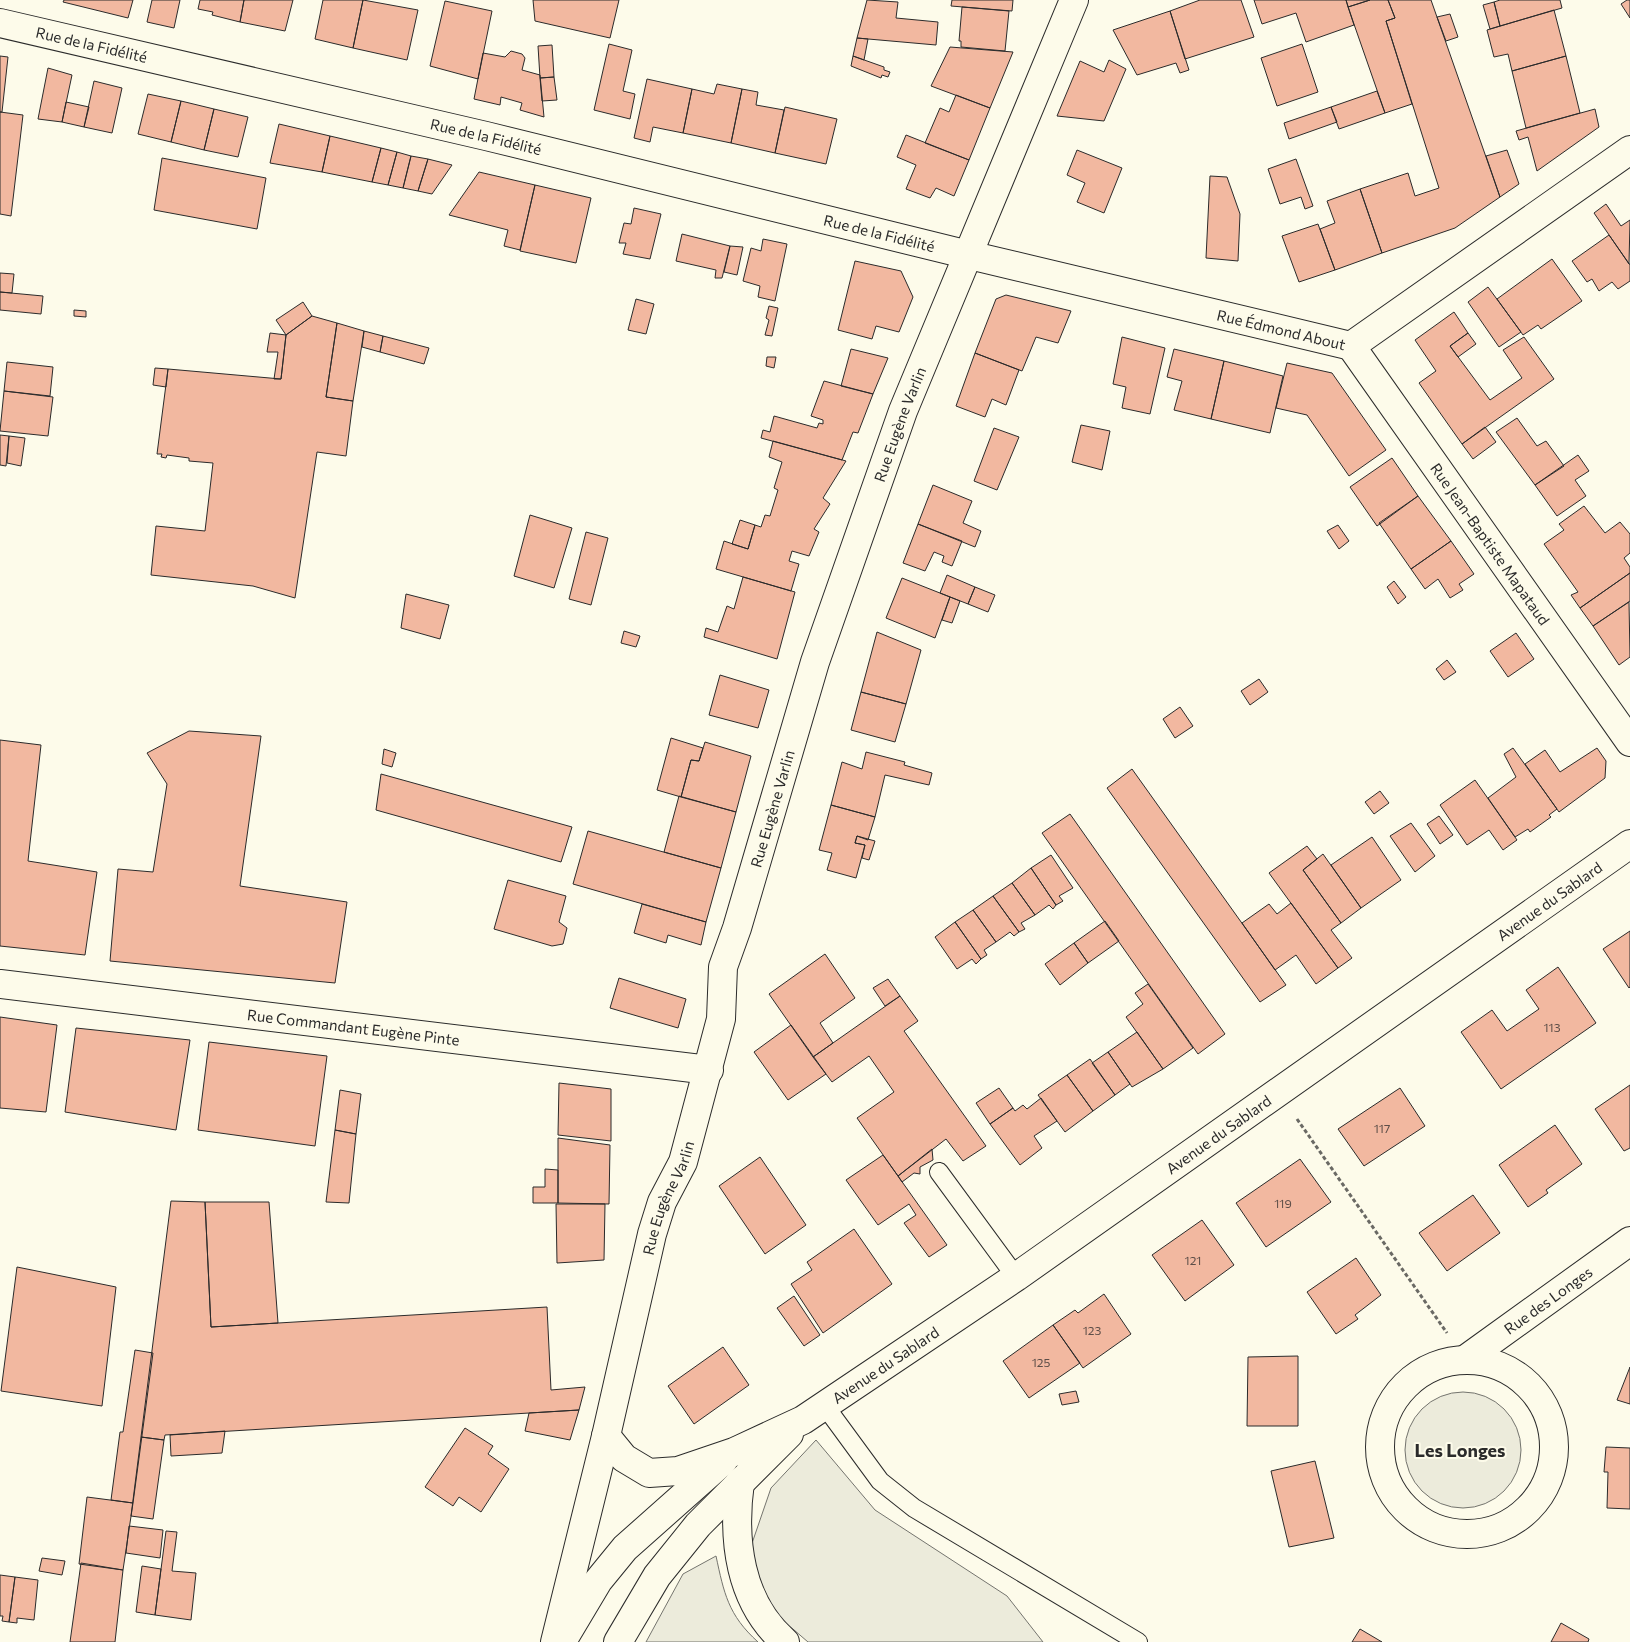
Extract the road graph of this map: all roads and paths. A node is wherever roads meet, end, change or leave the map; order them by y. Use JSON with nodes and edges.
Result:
{"nodes":[{"id":1,"x":1074,"y":0,"type":"edge"},
{"id":2,"x":0,"y":23,"type":"edge"},
{"id":3,"x":1630,"y":150,"type":"edge"},
{"id":4,"x":969,"y":255,"type":"junction"},
{"id":5,"x":1351,"y":346,"type":"junction"},
{"id":6,"x":1630,"y":742,"type":"edge"},
{"id":7,"x":1630,"y":844,"type":"edge"},
{"id":8,"x":0,"y":984,"type":"edge"},
{"id":9,"x":708,"y":1070,"type":"junction"},
{"id":10,"x":1278,"y":1092,"type":"junction"},
{"id":11,"x":939,"y":1172,"type":"dead end"},
{"id":12,"x":1630,"y":1241,"type":"edge"},
{"id":13,"x":1016,"y":1277,"type":"junction"},
{"id":14,"x":1466,"y":1359,"type":"junction"},
{"id":15,"x":814,"y":1413,"type":"junction"},
{"id":16,"x":606,"y":1436,"type":"junction"},
{"id":17,"x":734,"y":1452,"type":"junction"},
{"id":18,"x":740,"y":1482,"type":"junction"},
{"id":19,"x":555,"y":1642,"type":"edge"},
{"id":20,"x":563,"y":1642,"type":"edge"},
{"id":21,"x":618,"y":1642,"type":"edge"},
{"id":22,"x":785,"y":1642,"type":"edge"},
{"id":23,"x":1138,"y":1642,"type":"edge"}],
"edges":[{"from":1,"to":4,"type":"main road","name":"Rue Eugène Varlin"},
{"from":2,"to":4,"type":"main road","name":"Rue de la Fidélité"},
{"from":3,"to":5,"type":"main road","name":"Rue Édmond About"},
{"from":4,"to":5,"type":"main road","name":"Rue Édmond About"},
{"from":4,"to":9,"type":"main road","name":"Rue Eugène Varlin"},
{"from":5,"to":6,"type":"main road","name":"Rue Jean-Baptiste Mapataud"},
{"from":7,"to":10,"type":"main road","name":"Avenue du Sablard"},
{"from":8,"to":9,"type":"main road","name":"Rue Commandant Eugène Pinte"},
{"from":9,"to":16,"type":"main road","name":"Rue Eugène Varlin"},
{"from":10,"to":13,"type":"main road","name":"Avenue du Sablard"},
{"from":10,"to":14,"type":"path"},
{"from":11,"to":13,"type":"lane"},
{"from":12,"to":14,"type":"main road","name":"Rue des Longes"},
{"from":13,"to":15,"type":"main road","name":"Avenue du Sablard"},
{"from":14,"to":14,"type":"main road","name":"Rue des Longes"},
{"from":15,"to":17,"type":"main road","name":"Avenue du Sablard"},
{"from":15,"to":18,"type":"main road","name":"Avenue du Sablard"},
{"from":15,"to":23,"type":"lane"},
{"from":16,"to":17,"type":"main road","name":"Avenue du Sablard"},
{"from":16,"to":19,"type":"main road","name":"Rue Eugène Varlin"},
{"from":17,"to":20,"type":"main road","name":"Avenue du Sablard"},
{"from":18,"to":21,"type":"main road","name":"Avenue du Sablard"},
{"from":18,"to":22,"type":"main road"}]}
